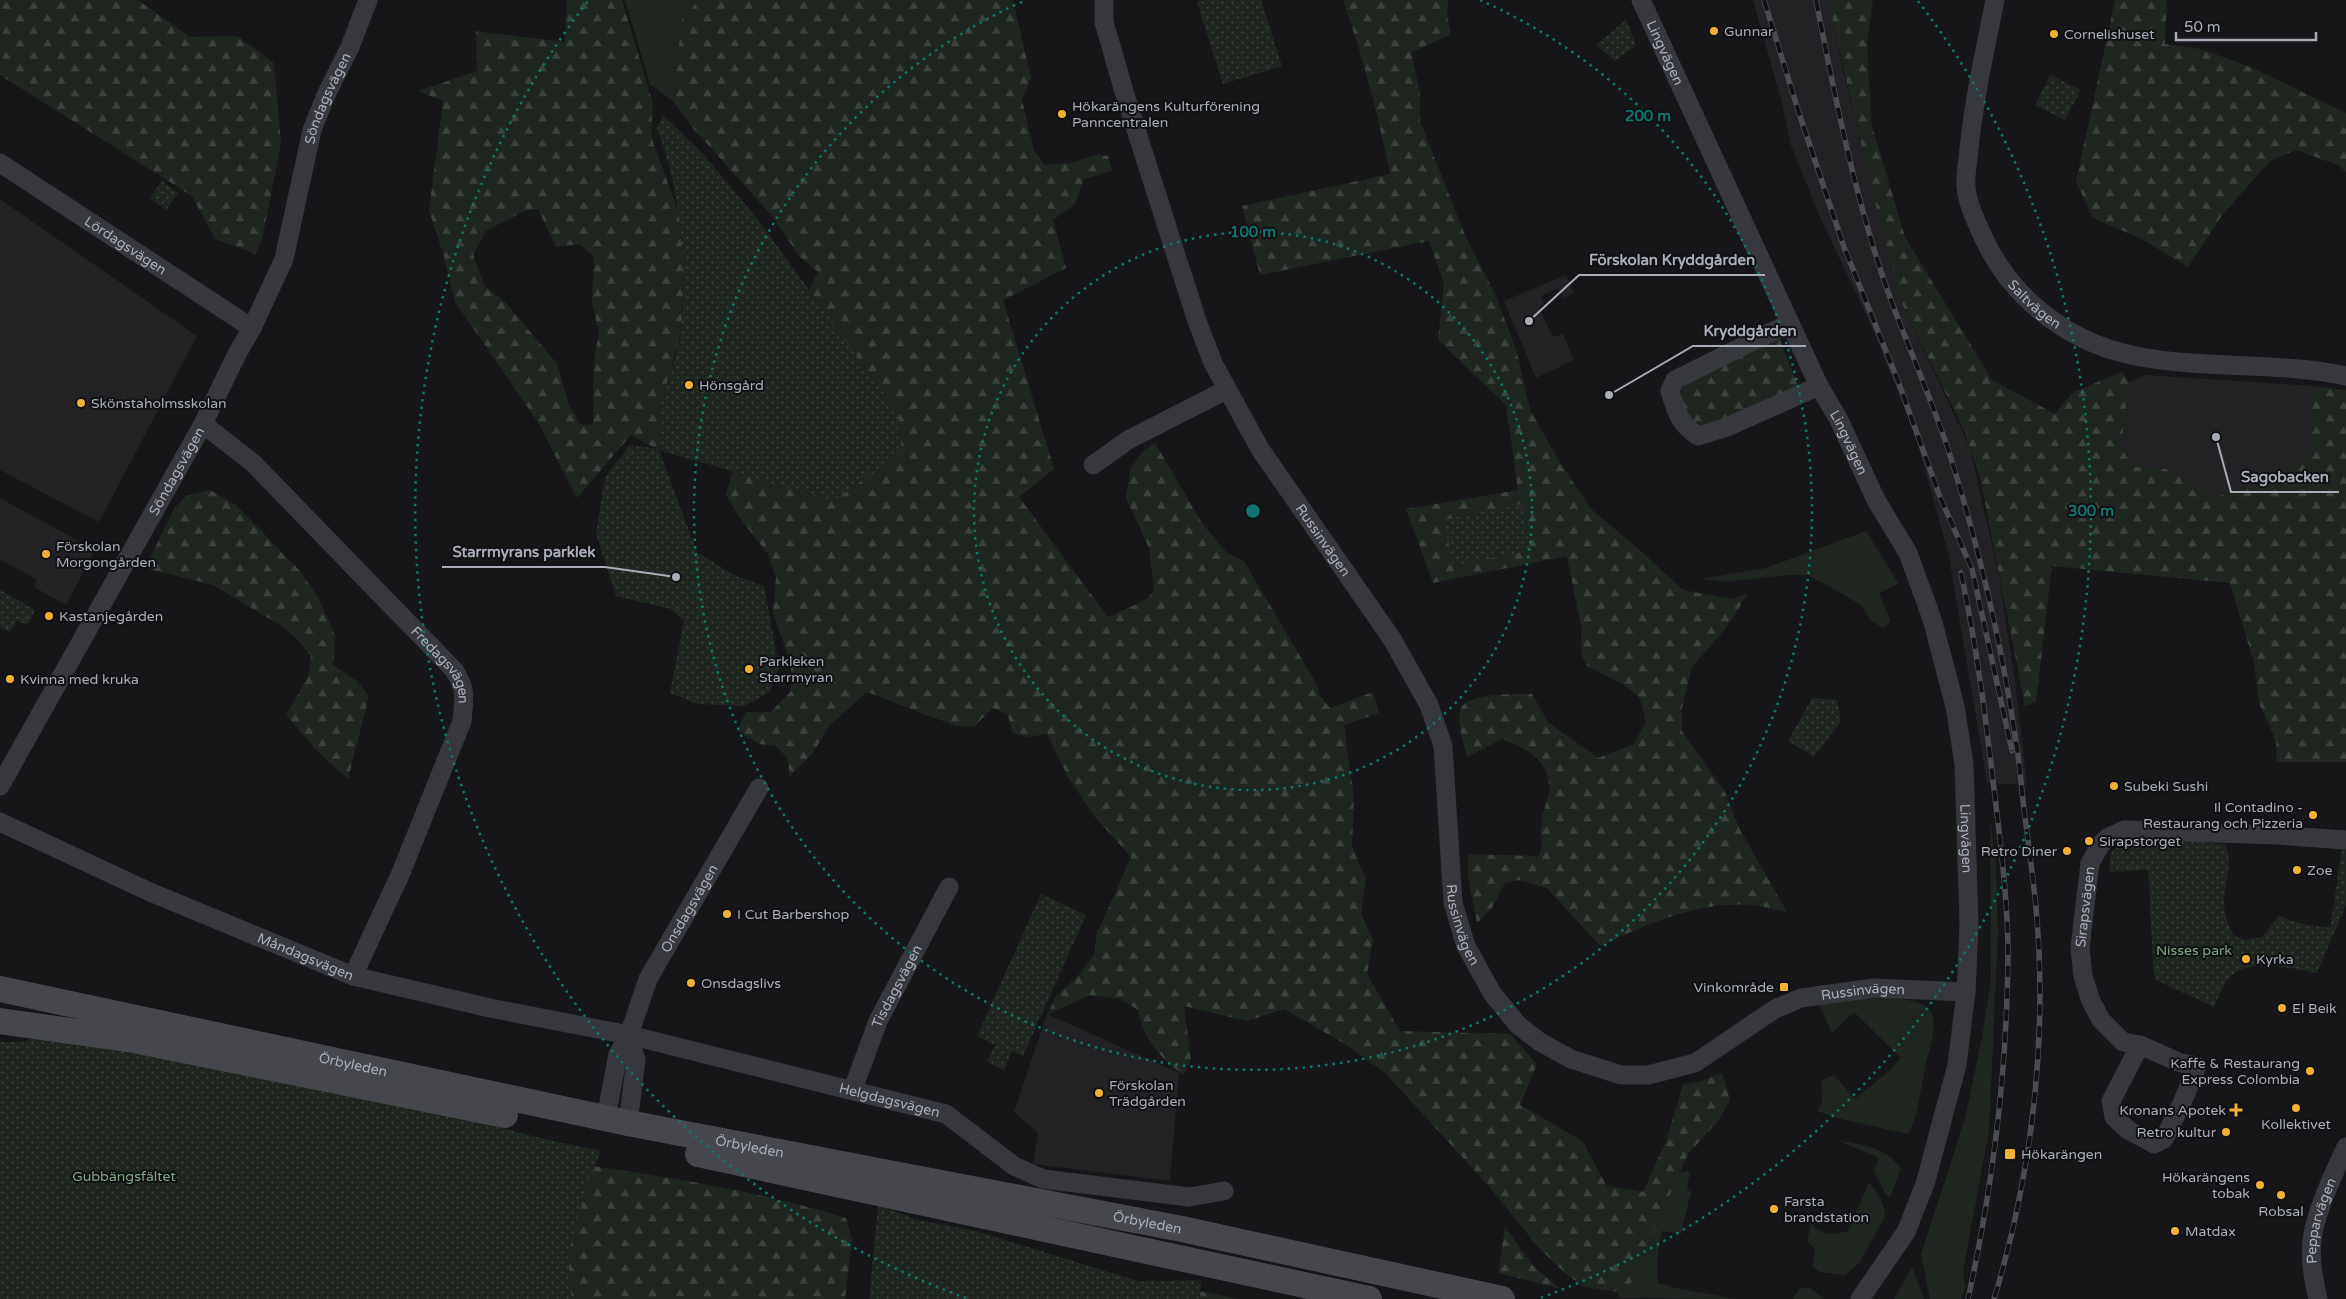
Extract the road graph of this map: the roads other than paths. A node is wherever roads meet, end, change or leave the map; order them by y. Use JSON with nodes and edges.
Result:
{"nodes":[{"id":1,"x":368,"y":0,"type":"edge"},
{"id":2,"x":1104,"y":0,"type":"edge"},
{"id":3,"x":1641,"y":0,"type":"edge"},
{"id":4,"x":1995,"y":0,"type":"edge"},
{"id":5,"x":0,"y":163,"type":"edge"},
{"id":6,"x":1790,"y":323,"type":"junction"},
{"id":7,"x":252,"y":328,"type":"junction"},
{"id":8,"x":2346,"y":376,"type":"edge"},
{"id":9,"x":1819,"y":386,"type":"junction"},
{"id":10,"x":1226,"y":390,"type":"junction"},
{"id":11,"x":203,"y":424,"type":"junction"},
{"id":12,"x":1093,"y":465,"type":"dead end"},
{"id":13,"x":0,"y":786,"type":"edge"},
{"id":14,"x":759,"y":788,"type":"dead end"},
{"id":15,"x":0,"y":822,"type":"edge"},
{"id":16,"x":2346,"y":840,"type":"edge"},
{"id":17,"x":949,"y":886,"type":"dead end"},
{"id":18,"x":353,"y":976,"type":"junction"},
{"id":19,"x":0,"y":989,"type":"edge"},
{"id":20,"x":1966,"y":992,"type":"junction"},
{"id":21,"x":0,"y":1021,"type":"edge"},
{"id":22,"x":629,"y":1035,"type":"junction"},
{"id":23,"x":2140,"y":1045,"type":"junction"},
{"id":24,"x":853,"y":1089,"type":"junction"},
{"id":25,"x":617,"y":1120,"type":"junction"},
{"id":26,"x":2346,"y":1147,"type":"edge"},
{"id":27,"x":1224,"y":1190,"type":"dead end"},
{"id":28,"x":1369,"y":1299,"type":"edge"},
{"id":29,"x":1502,"y":1299,"type":"edge"},
{"id":30,"x":1860,"y":1299,"type":"edge"},
{"id":31,"x":2318,"y":1299,"type":"edge"}],
"edges":[{"from":1,"to":7,"type":"street","name":"Söndagsvägen"},
{"from":2,"to":10,"type":"street","name":"Russinvägen"},
{"from":3,"to":6,"type":"street","name":"Lingvägen"},
{"from":4,"to":8,"type":"street","name":"Saltvägen"},
{"from":5,"to":7,"type":"street","name":"Lördagsvägen"},
{"from":6,"to":9,"type":"street","name":"Lingvägen"},
{"from":6,"to":9,"type":"street"},
{"from":7,"to":11,"type":"street","name":"Söndagsvägen"},
{"from":9,"to":20,"type":"street","name":"Lingvägen"},
{"from":10,"to":12,"type":"street"},
{"from":10,"to":20,"type":"street","name":"Russinvägen"},
{"from":11,"to":13,"type":"street","name":"Söndagsvägen"},
{"from":11,"to":18,"type":"street","name":"Fredagsvägen"},
{"from":14,"to":22,"type":"street","name":"Onsdagsvägen"},
{"from":15,"to":18,"type":"street","name":"Måndagsvägen"},
{"from":16,"to":23,"type":"street","name":"Sirapsvägen"},
{"from":17,"to":24,"type":"street","name":"Tisdagsvägen"},
{"from":18,"to":22,"type":"street","name":"Måndagsvägen"},
{"from":19,"to":25,"type":"main road","name":"Örbyleden"},
{"from":20,"to":30,"type":"street","name":"Lingvägen"},
{"from":21,"to":28,"type":"main road","name":"Örbyleden"},
{"from":22,"to":24,"type":"street","name":"Helgdagsvägen"},
{"from":22,"to":25,"type":"street"},
{"from":23,"to":23,"type":"street","name":"Sirapsvägen"},
{"from":24,"to":27,"type":"street","name":"Helgdagsvägen"},
{"from":25,"to":29,"type":"main road","name":"Örbyleden"},
{"from":26,"to":31,"type":"street","name":"Pepparvägen"}]}
